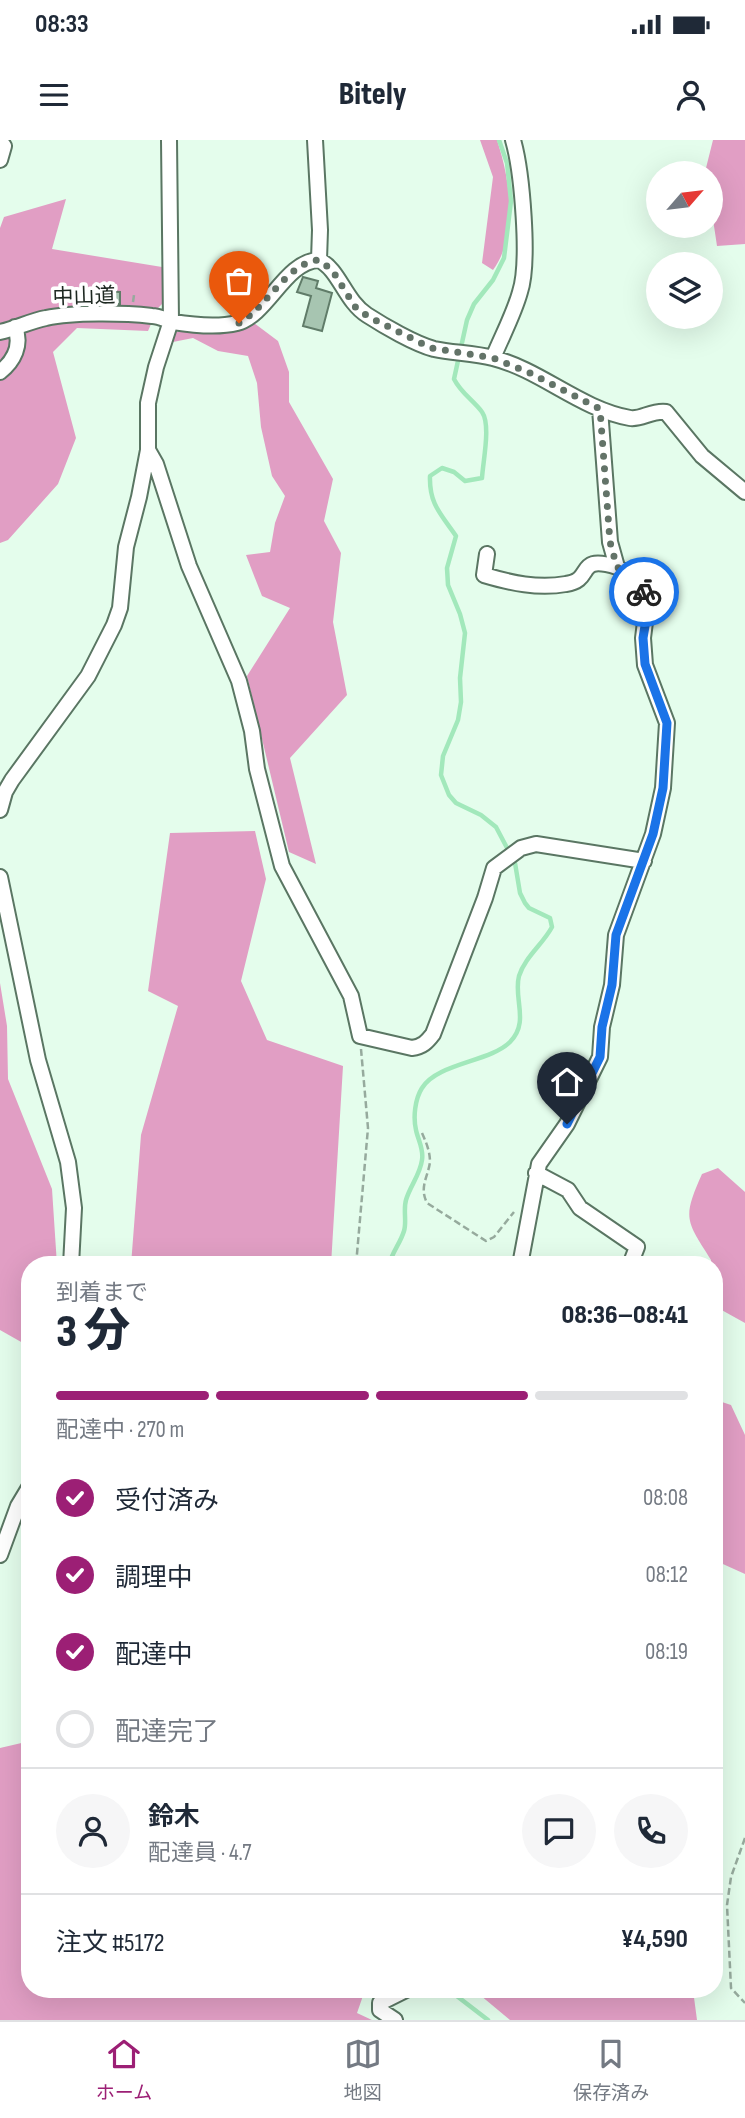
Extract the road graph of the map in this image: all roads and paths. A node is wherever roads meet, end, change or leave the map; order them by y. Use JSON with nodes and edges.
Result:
{"nodes":[{"id":1,"x":169,"y":140,"type":"edge"},
{"id":2,"x":315,"y":140,"type":"edge"},
{"id":3,"x":513,"y":140,"type":"edge"},
{"id":4,"x":7,"y":142,"type":"edge"},
{"id":5,"x":0,"y":160,"type":"edge"},
{"id":6,"x":319,"y":260,"type":"junction"},
{"id":7,"x":171,"y":321,"type":"junction"},
{"id":8,"x":15,"y":327,"type":"junction"},
{"id":9,"x":0,"y":332,"type":"edge"},
{"id":10,"x":493,"y":358,"type":"junction"},
{"id":11,"x":0,"y":372,"type":"edge"},
{"id":12,"x":600,"y":409,"type":"junction"},
{"id":13,"x":148,"y":450,"type":"junction"},
{"id":14,"x":745,"y":492,"type":"edge"},
{"id":15,"x":487,"y":554,"type":"dead end"},
{"id":16,"x":617,"y":567,"type":"junction"},
{"id":17,"x":0,"y":810,"type":"edge"},
{"id":18,"x":644,"y":861,"type":"junction"},
{"id":19,"x":0,"y":877,"type":"edge"},
{"id":20,"x":360,"y":1036,"type":"junction"},
{"id":21,"x":422,"y":1133,"type":"dead end"},
{"id":22,"x":536,"y":1173,"type":"junction"},
{"id":23,"x":531,"y":1198,"type":"junction"},
{"id":24,"x":71,"y":1256,"type":"edge"},
{"id":25,"x":357,"y":1256,"type":"edge"},
{"id":26,"x":521,"y":1256,"type":"edge"},
{"id":27,"x":634,"y":1256,"type":"edge"},
{"id":28,"x":21,"y":1501,"type":"edge"},
{"id":29,"x":0,"y":1555,"type":"edge"},
{"id":30,"x":745,"y":1838,"type":"edge"},
{"id":31,"x":390,"y":1998,"type":"edge"},
{"id":32,"x":745,"y":2003,"type":"edge"},
{"id":33,"x":395,"y":2020,"type":"edge"}],
"edges":[{"from":1,"to":7,"type":"street"},
{"from":2,"to":6,"type":"street"},
{"from":3,"to":10,"type":"street"},
{"from":4,"to":5,"type":"street"},
{"from":6,"to":7,"type":"street","name":"中山道"},
{"from":6,"to":10,"type":"street"},
{"from":7,"to":8,"type":"street","name":"中山道"},
{"from":7,"to":13,"type":"street"},
{"from":8,"to":9,"type":"street","name":"中山道"},
{"from":8,"to":11,"type":"street"},
{"from":10,"to":12,"type":"street"},
{"from":12,"to":14,"type":"street"},
{"from":12,"to":16,"type":"street"},
{"from":13,"to":17,"type":"street"},
{"from":13,"to":20,"type":"street"},
{"from":15,"to":16,"type":"street"},
{"from":16,"to":18,"type":"street"},
{"from":18,"to":20,"type":"street"},
{"from":18,"to":22,"type":"street"},
{"from":19,"to":24,"type":"street"},
{"from":20,"to":25,"type":"path"},
{"from":21,"to":23,"type":"path"},
{"from":22,"to":23,"type":"street"},
{"from":22,"to":27,"type":"street"},
{"from":23,"to":26,"type":"street"},
{"from":28,"to":29,"type":"street"},
{"from":30,"to":32,"type":"path"},
{"from":31,"to":33,"type":"street"}]}
